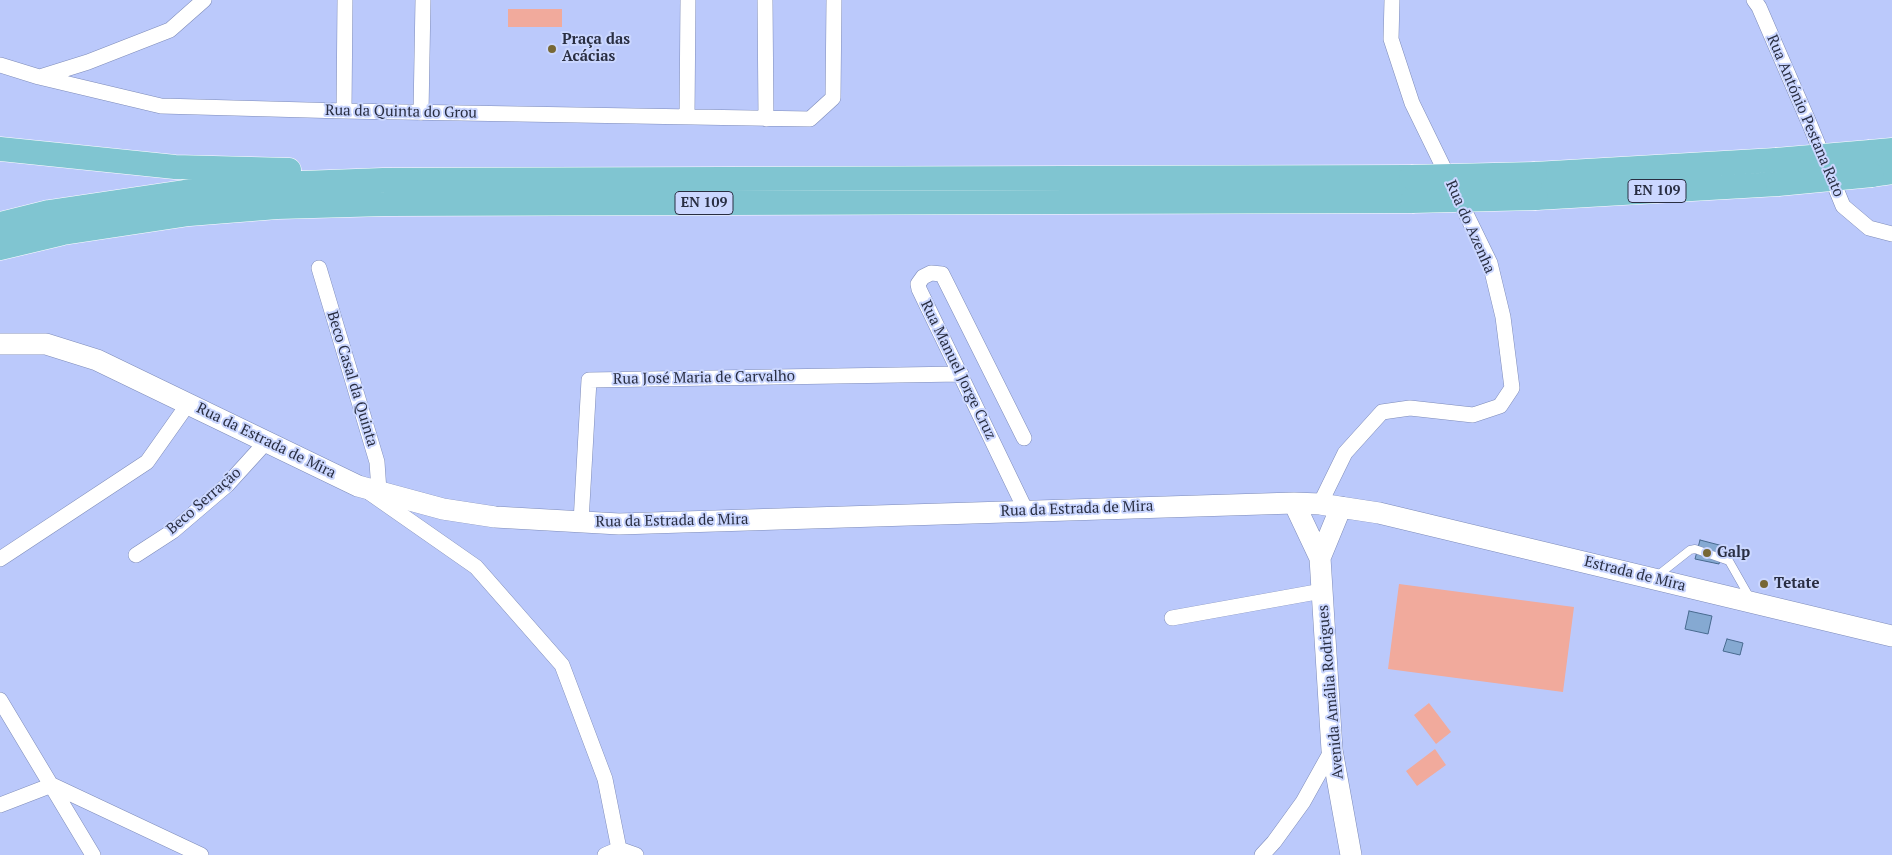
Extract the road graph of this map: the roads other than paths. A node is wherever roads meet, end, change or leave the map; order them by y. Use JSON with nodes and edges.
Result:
{"nodes":[{"id":1,"x":204,"y":0,"type":"edge"},
{"id":2,"x":345,"y":0,"type":"edge"},
{"id":3,"x":422,"y":0,"type":"edge"},
{"id":4,"x":688,"y":0,"type":"edge"},
{"id":5,"x":765,"y":0,"type":"edge"},
{"id":6,"x":834,"y":0,"type":"edge"},
{"id":7,"x":1392,"y":0,"type":"edge"},
{"id":8,"x":1754,"y":0,"type":"edge"},
{"id":9,"x":0,"y":65,"type":"edge"},
{"id":10,"x":39,"y":77,"type":"junction"},
{"id":11,"x":344,"y":112,"type":"junction"},
{"id":12,"x":421,"y":113,"type":"junction"},
{"id":13,"x":687,"y":117,"type":"junction"},
{"id":14,"x":766,"y":119,"type":"junction"},
{"id":15,"x":0,"y":149,"type":"edge"},
{"id":16,"x":1881,"y":162,"type":"edge"},
{"id":17,"x":383,"y":180,"type":"junction"},
{"id":18,"x":0,"y":224,"type":"edge"},
{"id":19,"x":1892,"y":234,"type":"edge"},
{"id":20,"x":0,"y":248,"type":"edge"},
{"id":21,"x":319,"y":268,"type":"dead end"},
{"id":22,"x":0,"y":344,"type":"edge"},
{"id":23,"x":961,"y":374,"type":"junction"},
{"id":24,"x":188,"y":404,"type":"junction"},
{"id":25,"x":1024,"y":438,"type":"dead end"},
{"id":26,"x":266,"y":441,"type":"junction"},
{"id":27,"x":358,"y":486,"type":"junction"},
{"id":28,"x":379,"y":491,"type":"junction"},
{"id":29,"x":1294,"y":503,"type":"junction"},
{"id":30,"x":1320,"y":504,"type":"junction"},
{"id":31,"x":1341,"y":506,"type":"junction"},
{"id":32,"x":1026,"y":511,"type":"junction"},
{"id":33,"x":1378,"y":513,"type":"joint"},
{"id":34,"x":581,"y":522,"type":"junction"},
{"id":35,"x":136,"y":555,"type":"dead end"},
{"id":36,"x":1320,"y":558,"type":"junction"},
{"id":37,"x":0,"y":559,"type":"edge"},
{"id":38,"x":1654,"y":578,"type":"junction"},
{"id":39,"x":1322,"y":591,"type":"junction"},
{"id":40,"x":1752,"y":602,"type":"junction"},
{"id":41,"x":1172,"y":618,"type":"dead end"},
{"id":42,"x":1892,"y":636,"type":"edge"},
{"id":43,"x":0,"y":700,"type":"edge"},
{"id":44,"x":1332,"y":750,"type":"junction"},
{"id":45,"x":52,"y":785,"type":"junction"},
{"id":46,"x":0,"y":805,"type":"edge"},
{"id":47,"x":619,"y":849,"type":"junction"},
{"id":48,"x":93,"y":855,"type":"edge"},
{"id":49,"x":201,"y":855,"type":"edge"},
{"id":50,"x":605,"y":855,"type":"edge"},
{"id":51,"x":636,"y":855,"type":"edge"},
{"id":52,"x":1262,"y":855,"type":"edge"},
{"id":53,"x":1351,"y":855,"type":"edge"}],
"edges":[{"from":1,"to":10,"type":"street"},
{"from":2,"to":11,"type":"street"},
{"from":3,"to":12,"type":"street"},
{"from":4,"to":13,"type":"street"},
{"from":5,"to":14,"type":"street"},
{"from":6,"to":14,"type":"street","name":"Rua da Quinta do Grou"},
{"from":7,"to":30,"type":"street","name":"Rua do Azenha"},
{"from":8,"to":19,"type":"street","name":"Rua António Pestana Rato"},
{"from":9,"to":10,"type":"street","name":"Rua da Quinta do Grou"},
{"from":10,"to":11,"type":"street","name":"Rua da Quinta do Grou"},
{"from":11,"to":12,"type":"street","name":"Rua da Quinta do Grou"},
{"from":12,"to":13,"type":"street","name":"Rua da Quinta do Grou"},
{"from":13,"to":14,"type":"street","name":"Rua da Quinta do Grou"},
{"from":15,"to":17,"type":"main road"},
{"from":16,"to":17,"type":"main road","number":"EN 109","bridge":true},
{"from":16,"to":20,"type":"main road","number":"EN 109","bridge":true},
{"from":17,"to":18,"type":"main road","number":"EN 109"},
{"from":21,"to":28,"type":"street","name":"Beco Casal da Quinta"},
{"from":22,"to":24,"type":"street","name":"Rua da Estrada de Mira"},
{"from":23,"to":25,"type":"street","name":"Rua Manuel Jorge Cruz"},
{"from":23,"to":32,"type":"street","name":"Rua Manuel Jorge Cruz"},
{"from":23,"to":34,"type":"street","name":"Rua José Maria de Carvalho"},
{"from":24,"to":26,"type":"street","name":"Rua da Estrada de Mira"},
{"from":24,"to":37,"type":"street"},
{"from":26,"to":27,"type":"street","name":"Rua da Estrada de Mira"},
{"from":26,"to":35,"type":"street","name":"Beco Serração"},
{"from":27,"to":28,"type":"street","name":"Rua da Estrada de Mira"},
{"from":27,"to":47,"type":"street"},
{"from":28,"to":34,"type":"street","name":"Rua da Estrada de Mira"},
{"from":29,"to":30,"type":"street","name":"Rua da Estrada de Mira"},
{"from":29,"to":32,"type":"street","name":"Rua da Estrada de Mira"},
{"from":29,"to":36,"type":"street","name":"Avenida Amália Rodrigues"},
{"from":30,"to":31,"type":"street","name":"Rua da Estrada de Mira"},
{"from":31,"to":33,"type":"street","name":"Rua da Estrada de Mira"},
{"from":31,"to":36,"type":"street","name":"Avenida Amália Rodrigues"},
{"from":32,"to":34,"type":"street","name":"Rua da Estrada de Mira"},
{"from":33,"to":38,"type":"street","name":"Estrada de Mira"},
{"from":36,"to":39,"type":"street","name":"Avenida Amália Rodrigues"},
{"from":38,"to":40,"type":"street","name":"Estrada de Mira"},
{"from":38,"to":40,"type":"lane"},
{"from":39,"to":41,"type":"street"},
{"from":39,"to":44,"type":"street","name":"Avenida Amália Rodrigues"},
{"from":40,"to":42,"type":"street","name":"Estrada de Mira"},
{"from":43,"to":45,"type":"street"},
{"from":44,"to":52,"type":"street"},
{"from":44,"to":53,"type":"street","name":"Avenida Amália Rodrigues"},
{"from":45,"to":46,"type":"street"},
{"from":45,"to":48,"type":"street"},
{"from":45,"to":49,"type":"street"},
{"from":47,"to":50,"type":"street"},
{"from":47,"to":51,"type":"street"}]}
